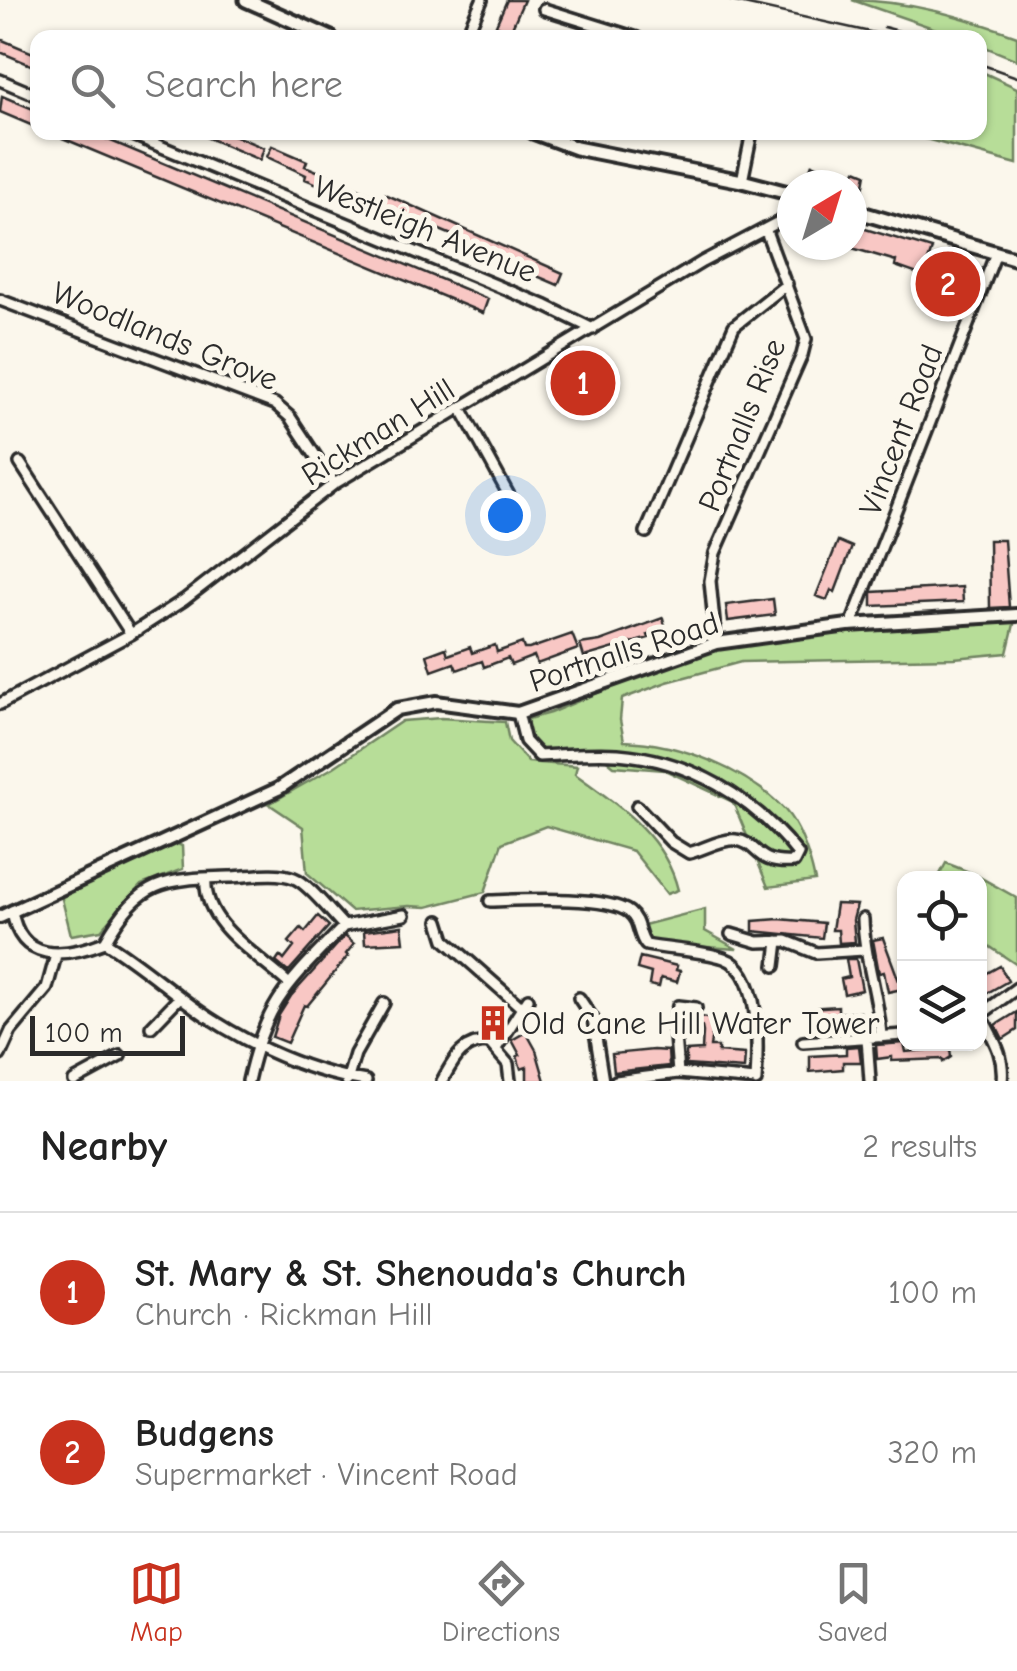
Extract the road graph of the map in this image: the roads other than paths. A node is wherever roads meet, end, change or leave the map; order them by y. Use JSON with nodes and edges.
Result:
{"nodes":[{"id":1,"x":246,"y":0,"type":"edge"},
{"id":2,"x":482,"y":0,"type":"edge"},
{"id":3,"x":544,"y":9,"type":"dead end"},
{"id":4,"x":313,"y":30,"type":"edge"},
{"id":5,"x":469,"y":30,"type":"edge"},
{"id":6,"x":611,"y":30,"type":"edge"},
{"id":7,"x":0,"y":80,"type":"edge"},
{"id":8,"x":30,"y":93,"type":"edge"},
{"id":9,"x":145,"y":140,"type":"edge"},
{"id":10,"x":554,"y":140,"type":"edge"},
{"id":11,"x":750,"y":140,"type":"edge"},
{"id":12,"x":742,"y":181,"type":"junction"},
{"id":13,"x":777,"y":190,"type":"edge"},
{"id":14,"x":867,"y":214,"type":"edge"},
{"id":15,"x":777,"y":224,"type":"edge"},
{"id":16,"x":766,"y":230,"type":"junction"},
{"id":17,"x":996,"y":252,"type":"junction"},
{"id":18,"x":1017,"y":259,"type":"edge"},
{"id":19,"x":787,"y":284,"type":"junction"},
{"id":20,"x":0,"y":300,"type":"edge"},
{"id":21,"x":593,"y":329,"type":"junction"},
{"id":22,"x":460,"y":408,"type":"junction"},
{"id":23,"x":20,"y":463,"type":"dead end"},
{"id":24,"x":334,"y":484,"type":"junction"},
{"id":25,"x":511,"y":499,"type":"dead end"},
{"id":26,"x":646,"y":532,"type":"dead end"},
{"id":27,"x":1017,"y":616,"type":"edge"},
{"id":28,"x":851,"y":625,"type":"junction"},
{"id":29,"x":131,"y":634,"type":"junction"},
{"id":30,"x":716,"y":643,"type":"junction"},
{"id":31,"x":0,"y":704,"type":"edge"},
{"id":32,"x":518,"y":713,"type":"junction"},
{"id":33,"x":637,"y":806,"type":"dead end"},
{"id":34,"x":206,"y":878,"type":"junction"},
{"id":35,"x":490,"y":902,"type":"dead end"},
{"id":36,"x":12,"y":911,"type":"junction"},
{"id":37,"x":404,"y":915,"type":"dead end"},
{"id":38,"x":0,"y":917,"type":"edge"},
{"id":39,"x":863,"y":919,"type":"dead end"},
{"id":40,"x":439,"y":921,"type":"dead end"},
{"id":41,"x":344,"y":926,"type":"junction"},
{"id":42,"x":731,"y":934,"type":"dead end"},
{"id":43,"x":778,"y":941,"type":"junction"},
{"id":44,"x":104,"y":942,"type":"junction"},
{"id":45,"x":864,"y":950,"type":"junction"},
{"id":46,"x":56,"y":954,"type":"junction"},
{"id":47,"x":775,"y":966,"type":"dead end"},
{"id":48,"x":288,"y":983,"type":"junction"},
{"id":49,"x":1017,"y":988,"type":"edge"},
{"id":50,"x":180,"y":997,"type":"junction"},
{"id":51,"x":579,"y":998,"type":"dead end"},
{"id":52,"x":384,"y":1003,"type":"dead end"},
{"id":53,"x":696,"y":1008,"type":"dead end"},
{"id":54,"x":987,"y":1009,"type":"edge"},
{"id":55,"x":987,"y":1026,"type":"edge"},
{"id":56,"x":151,"y":1027,"type":"dead end"},
{"id":57,"x":897,"y":1036,"type":"edge"},
{"id":58,"x":881,"y":1037,"type":"junction"},
{"id":59,"x":866,"y":1038,"type":"junction"},
{"id":60,"x":803,"y":1042,"type":"dead end"},
{"id":61,"x":256,"y":1046,"type":"junction"},
{"id":62,"x":497,"y":1048,"type":"junction"},
{"id":63,"x":0,"y":1055,"type":"edge"},
{"id":64,"x":120,"y":1056,"type":"dead end"},
{"id":65,"x":678,"y":1073,"type":"junction"},
{"id":66,"x":347,"y":1080,"type":"edge"},
{"id":67,"x":756,"y":1080,"type":"edge"},
{"id":68,"x":74,"y":1081,"type":"edge"},
{"id":69,"x":248,"y":1081,"type":"edge"},
{"id":70,"x":366,"y":1081,"type":"edge"},
{"id":71,"x":442,"y":1081,"type":"edge"},
{"id":72,"x":510,"y":1081,"type":"edge"},
{"id":73,"x":604,"y":1081,"type":"edge"},
{"id":74,"x":616,"y":1081,"type":"edge"},
{"id":75,"x":870,"y":1081,"type":"edge"},
{"id":76,"x":1002,"y":1081,"type":"edge"}],
"edges":[{"from":1,"to":4,"type":"main road"},
{"from":2,"to":5,"type":"street"},
{"from":3,"to":6,"type":"street"},
{"from":7,"to":8,"type":"street"},
{"from":9,"to":21,"type":"street","name":"Westleigh Avenue"},
{"from":10,"to":12,"type":"main road"},
{"from":11,"to":12,"type":"street"},
{"from":12,"to":13,"type":"main road"},
{"from":14,"to":17,"type":"main road"},
{"from":15,"to":16,"type":"street","name":"Rickman Hill"},
{"from":16,"to":19,"type":"street","name":"Portnalls Rise"},
{"from":16,"to":21,"type":"street","name":"Rickman Hill"},
{"from":17,"to":18,"type":"main road"},
{"from":17,"to":28,"type":"street","name":"Vincent Road"},
{"from":19,"to":26,"type":"street"},
{"from":19,"to":30,"type":"street","name":"Portnalls Rise"},
{"from":20,"to":24,"type":"street","name":"Woodlands Grove"},
{"from":21,"to":22,"type":"street","name":"Rickman Hill"},
{"from":22,"to":24,"type":"street","name":"Rickman Hill"},
{"from":22,"to":25,"type":"street"},
{"from":23,"to":29,"type":"street"},
{"from":24,"to":29,"type":"street","name":"Rickman Hill"},
{"from":27,"to":28,"type":"street","name":"Portnalls Road"},
{"from":28,"to":30,"type":"street","name":"Portnalls Road"},
{"from":29,"to":31,"type":"street","name":"Rickman Hill"},
{"from":30,"to":32,"type":"street","name":"Portnalls Road"},
{"from":32,"to":33,"type":"street"},
{"from":32,"to":36,"type":"street","name":"Portnalls Road"},
{"from":34,"to":41,"type":"street"},
{"from":34,"to":44,"type":"street"},
{"from":34,"to":48,"type":"street"},
{"from":35,"to":67,"type":"street"},
{"from":36,"to":38,"type":"street","name":"Portnalls Road"},
{"from":36,"to":46,"type":"street"},
{"from":37,"to":41,"type":"street"},
{"from":39,"to":45,"type":"street"},
{"from":40,"to":62,"type":"street"},
{"from":41,"to":48,"type":"street"},
{"from":42,"to":43,"type":"street"},
{"from":43,"to":45,"type":"street"},
{"from":43,"to":47,"type":"street"},
{"from":44,"to":46,"type":"street"},
{"from":44,"to":50,"type":"street"},
{"from":45,"to":58,"type":"street"},
{"from":46,"to":63,"type":"street"},
{"from":48,"to":61,"type":"street"},
{"from":49,"to":54,"type":"street"},
{"from":50,"to":56,"type":"street"},
{"from":50,"to":61,"type":"street"},
{"from":51,"to":73,"type":"street"},
{"from":52,"to":66,"type":"street"},
{"from":53,"to":65,"type":"street"},
{"from":55,"to":76,"type":"street"},
{"from":57,"to":58,"type":"street"},
{"from":58,"to":59,"type":"street"},
{"from":59,"to":60,"type":"street"},
{"from":59,"to":75,"type":"street"},
{"from":61,"to":66,"type":"street"},
{"from":61,"to":69,"type":"street"},
{"from":62,"to":71,"type":"street"},
{"from":62,"to":72,"type":"street"},
{"from":64,"to":68,"type":"street"},
{"from":65,"to":67,"type":"street"},
{"from":65,"to":74,"type":"street"},
{"from":66,"to":70,"type":"street"}]}
